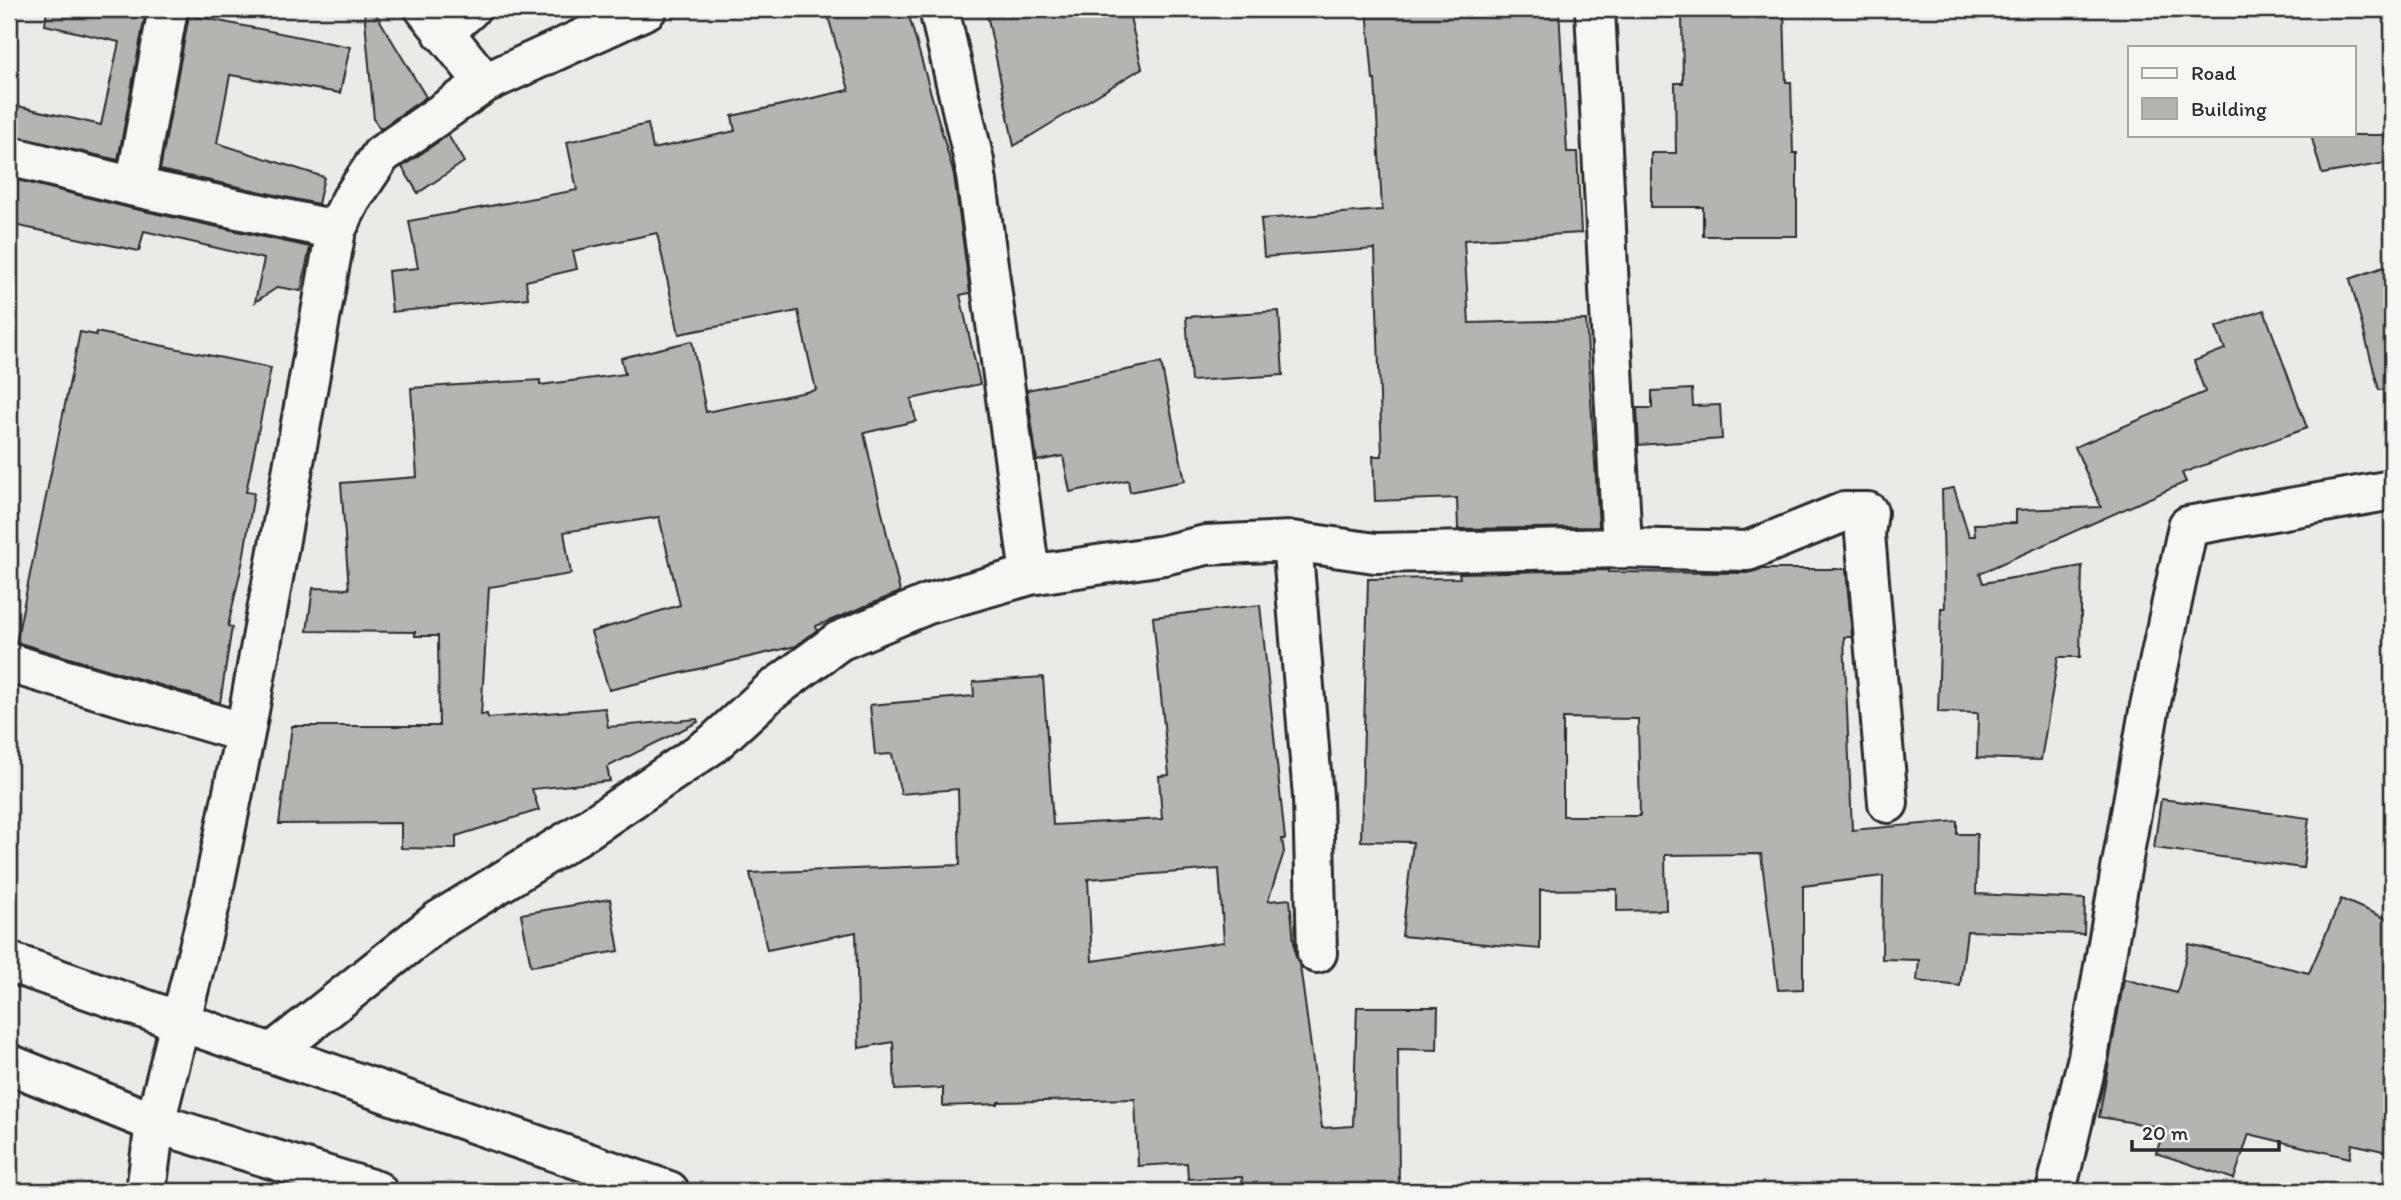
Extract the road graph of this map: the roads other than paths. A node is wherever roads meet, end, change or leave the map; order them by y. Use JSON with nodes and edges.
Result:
{"nodes":[{"id":1,"x":168,"y":9,"type":"edge"},
{"id":2,"x":647,"y":9,"type":"edge"},
{"id":3,"x":939,"y":9,"type":"edge"},
{"id":4,"x":1595,"y":9,"type":"edge"},
{"id":5,"x":446,"y":17,"type":"edge"},
{"id":6,"x":485,"y":83,"type":"junction"},
{"id":7,"x":9,"y":156,"type":"edge"},
{"id":8,"x":135,"y":187,"type":"junction"},
{"id":9,"x":336,"y":230,"type":"junction"},
{"id":10,"x":2392,"y":490,"type":"edge"},
{"id":11,"x":1292,"y":541,"type":"junction"},
{"id":12,"x":1622,"y":548,"type":"junction"},
{"id":13,"x":1030,"y":575,"type":"junction"},
{"id":14,"x":9,"y":663,"type":"edge"},
{"id":15,"x":245,"y":733,"type":"junction"},
{"id":16,"x":1888,"y":803,"type":"dead end"},
{"id":17,"x":1317,"y":953,"type":"dead end"},
{"id":18,"x":9,"y":962,"type":"edge"},
{"id":19,"x":181,"y":1022,"type":"junction"},
{"id":20,"x":272,"y":1053,"type":"junction"},
{"id":21,"x":9,"y":1064,"type":"edge"},
{"id":22,"x":155,"y":1124,"type":"junction"},
{"id":23,"x":146,"y":1191,"type":"edge"},
{"id":24,"x":377,"y":1191,"type":"edge"},
{"id":25,"x":669,"y":1191,"type":"edge"},
{"id":26,"x":2056,"y":1191,"type":"edge"}],
"edges":[{"from":1,"to":8,"type":"street"},
{"from":2,"to":6,"type":"street"},
{"from":3,"to":13,"type":"street"},
{"from":4,"to":12,"type":"street"},
{"from":5,"to":6,"type":"street"},
{"from":6,"to":9,"type":"street"},
{"from":7,"to":8,"type":"street"},
{"from":8,"to":9,"type":"street"},
{"from":9,"to":15,"type":"street"},
{"from":10,"to":26,"type":"street"},
{"from":11,"to":12,"type":"street"},
{"from":11,"to":13,"type":"street"},
{"from":11,"to":17,"type":"street"},
{"from":12,"to":16,"type":"street"},
{"from":13,"to":20,"type":"street"},
{"from":14,"to":15,"type":"street"},
{"from":15,"to":19,"type":"street"},
{"from":18,"to":19,"type":"street"},
{"from":19,"to":20,"type":"street"},
{"from":19,"to":22,"type":"street"},
{"from":20,"to":25,"type":"street"},
{"from":21,"to":22,"type":"street"},
{"from":22,"to":23,"type":"street"},
{"from":22,"to":24,"type":"street"}]}
